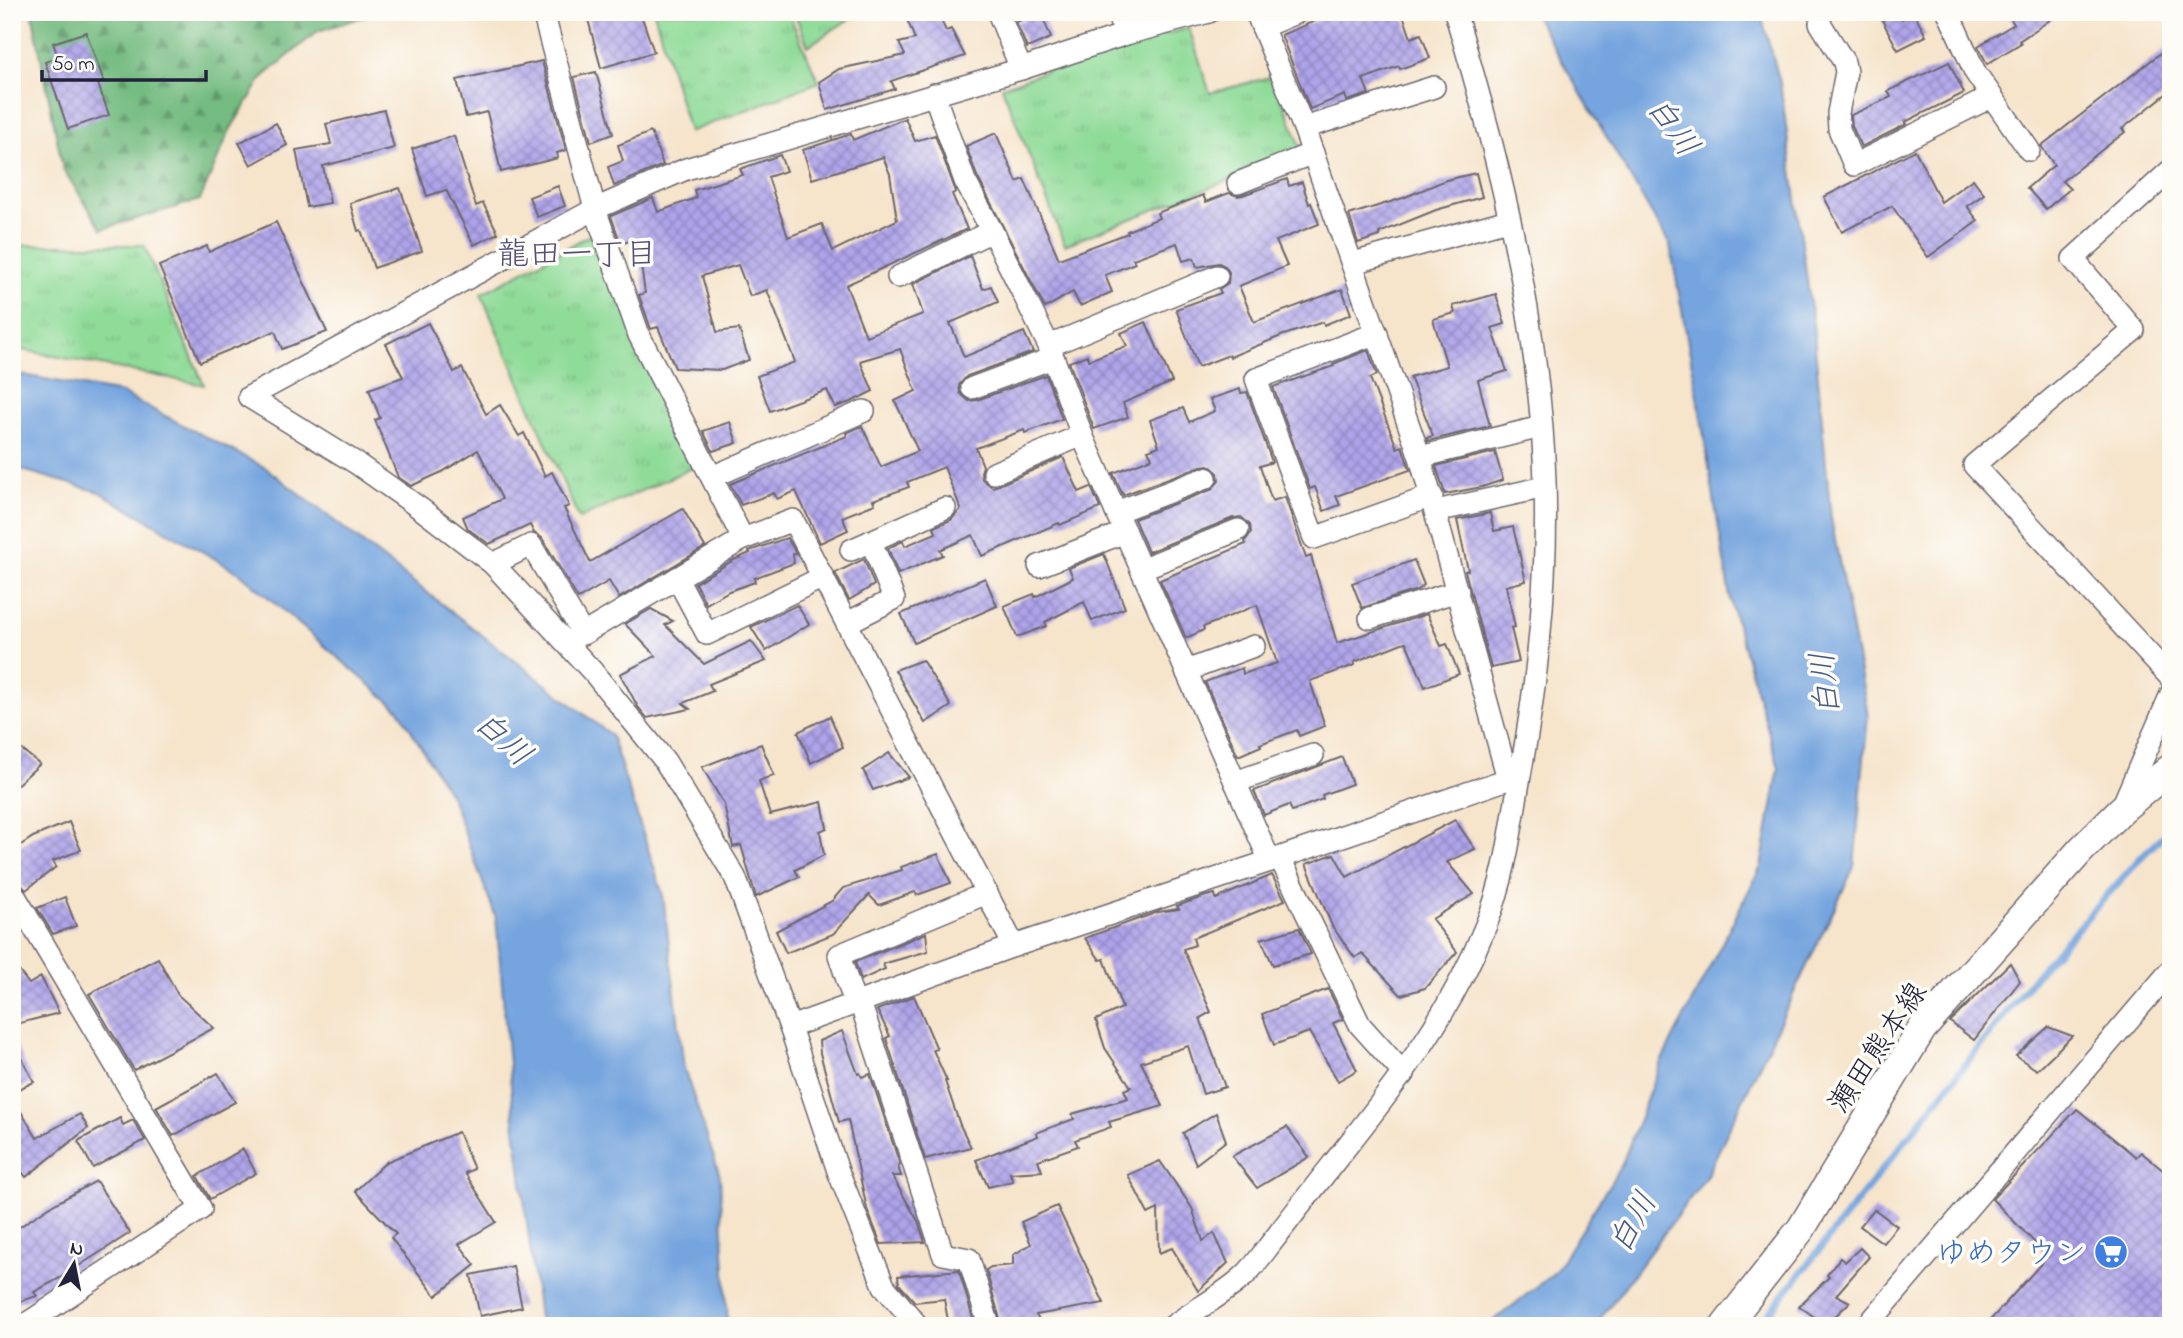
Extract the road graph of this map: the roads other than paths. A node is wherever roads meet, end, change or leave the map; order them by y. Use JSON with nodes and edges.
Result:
{"nodes":[{"id":1,"x":543,"y":12,"type":"edge"},
{"id":2,"x":998,"y":12,"type":"edge"},
{"id":3,"x":1116,"y":12,"type":"edge"},
{"id":4,"x":1209,"y":12,"type":"edge"},
{"id":5,"x":1298,"y":12,"type":"edge"},
{"id":6,"x":1455,"y":12,"type":"edge"},
{"id":7,"x":1948,"y":12,"type":"edge"},
{"id":8,"x":1259,"y":20,"type":"edge"},
{"id":9,"x":1820,"y":23,"type":"dead end"},
{"id":10,"x":1126,"y":34,"type":"junction"},
{"id":11,"x":1021,"y":69,"type":"junction"},
{"id":12,"x":1434,"y":87,"type":"dead end"},
{"id":13,"x":934,"y":94,"type":"junction"},
{"id":14,"x":1991,"y":97,"type":"junction"},
{"id":15,"x":1304,"y":128,"type":"junction"},
{"id":16,"x":2029,"y":150,"type":"dead end"},
{"id":17,"x":1313,"y":153,"type":"junction"},
{"id":18,"x":2171,"y":170,"type":"edge"},
{"id":19,"x":1238,"y":183,"type":"dead end"},
{"id":20,"x":595,"y":209,"type":"junction"},
{"id":21,"x":1508,"y":220,"type":"junction"},
{"id":22,"x":992,"y":231,"type":"junction"},
{"id":23,"x":1353,"y":263,"type":"junction"},
{"id":24,"x":1217,"y":276,"type":"dead end"},
{"id":25,"x":898,"y":277,"type":"dead end"},
{"id":26,"x":1377,"y":333,"type":"junction"},
{"id":27,"x":1051,"y":352,"type":"junction"},
{"id":28,"x":972,"y":388,"type":"dead end"},
{"id":29,"x":864,"y":411,"type":"dead end"},
{"id":30,"x":1541,"y":427,"type":"junction"},
{"id":31,"x":1082,"y":435,"type":"junction"},
{"id":32,"x":1420,"y":457,"type":"junction"},
{"id":33,"x":994,"y":473,"type":"dead end"},
{"id":34,"x":712,"y":477,"type":"junction"},
{"id":35,"x":1206,"y":478,"type":"dead end"},
{"id":36,"x":1545,"y":487,"type":"junction"},
{"id":37,"x":1434,"y":504,"type":"junction"},
{"id":38,"x":945,"y":508,"type":"dead end"},
{"id":39,"x":1116,"y":512,"type":"junction"},
{"id":40,"x":1238,"y":530,"type":"dead end"},
{"id":41,"x":1125,"y":532,"type":"junction"},
{"id":42,"x":743,"y":539,"type":"junction"},
{"id":43,"x":492,"y":564,"type":"junction"},
{"id":44,"x":1039,"y":566,"type":"dead end"},
{"id":45,"x":1141,"y":569,"type":"junction"},
{"id":46,"x":823,"y":577,"type":"junction"},
{"id":47,"x":677,"y":578,"type":"junction"},
{"id":48,"x":1458,"y":592,"type":"junction"},
{"id":49,"x":1370,"y":618,"type":"dead end"},
{"id":50,"x":847,"y":623,"type":"junction"},
{"id":51,"x":1254,"y":646,"type":"dead end"},
{"id":52,"x":1186,"y":671,"type":"junction"},
{"id":53,"x":2171,"y":678,"type":"edge"},
{"id":54,"x":2171,"y":694,"type":"edge"},
{"id":55,"x":1313,"y":755,"type":"dead end"},
{"id":56,"x":2171,"y":768,"type":"edge"},
{"id":57,"x":1514,"y":780,"type":"junction"},
{"id":58,"x":1235,"y":782,"type":"junction"},
{"id":59,"x":2121,"y":810,"type":"junction"},
{"id":60,"x":1275,"y":860,"type":"junction"},
{"id":61,"x":12,"y":891,"type":"edge"},
{"id":62,"x":987,"y":893,"type":"junction"},
{"id":63,"x":1014,"y":946,"type":"junction"},
{"id":64,"x":2171,"y":970,"type":"edge"},
{"id":65,"x":858,"y":1003,"type":"junction"},
{"id":66,"x":790,"y":1027,"type":"junction"},
{"id":67,"x":1404,"y":1074,"type":"junction"},
{"id":68,"x":23,"y":1326,"type":"edge"},
{"id":69,"x":918,"y":1326,"type":"edge"},
{"id":70,"x":989,"y":1326,"type":"edge"},
{"id":71,"x":1173,"y":1326,"type":"edge"},
{"id":72,"x":1725,"y":1326,"type":"edge"},
{"id":73,"x":1867,"y":1326,"type":"edge"}],
"edges":[{"from":1,"to":20,"type":"street"},
{"from":2,"to":11,"type":"street"},
{"from":3,"to":10,"type":"street"},
{"from":4,"to":10,"type":"street"},
{"from":5,"to":8,"type":"street"},
{"from":6,"to":21,"type":"street"},
{"from":7,"to":14,"type":"street"},
{"from":8,"to":15,"type":"street"},
{"from":9,"to":14,"type":"street"},
{"from":10,"to":11,"type":"street"},
{"from":11,"to":13,"type":"street"},
{"from":12,"to":15,"type":"street"},
{"from":13,"to":20,"type":"street"},
{"from":13,"to":22,"type":"street"},
{"from":14,"to":16,"type":"street"},
{"from":15,"to":17,"type":"street"},
{"from":17,"to":19,"type":"street"},
{"from":17,"to":23,"type":"street"},
{"from":18,"to":53,"type":"street"},
{"from":20,"to":34,"type":"street"},
{"from":20,"to":43,"type":"street"},
{"from":21,"to":23,"type":"street"},
{"from":21,"to":30,"type":"street"},
{"from":22,"to":25,"type":"street"},
{"from":22,"to":27,"type":"street"},
{"from":23,"to":26,"type":"street"},
{"from":24,"to":27,"type":"street"},
{"from":26,"to":32,"type":"street"},
{"from":26,"to":37,"type":"street"},
{"from":27,"to":28,"type":"street"},
{"from":27,"to":31,"type":"street"},
{"from":29,"to":34,"type":"street"},
{"from":30,"to":32,"type":"street"},
{"from":30,"to":36,"type":"street"},
{"from":31,"to":33,"type":"street"},
{"from":31,"to":39,"type":"street"},
{"from":32,"to":37,"type":"street"},
{"from":34,"to":42,"type":"street"},
{"from":35,"to":39,"type":"street"},
{"from":36,"to":37,"type":"street"},
{"from":36,"to":57,"type":"street"},
{"from":37,"to":48,"type":"street"},
{"from":38,"to":50,"type":"street"},
{"from":39,"to":41,"type":"street"},
{"from":40,"to":45,"type":"street"},
{"from":41,"to":44,"type":"street"},
{"from":41,"to":45,"type":"street"},
{"from":42,"to":46,"type":"street"},
{"from":42,"to":47,"type":"street"},
{"from":43,"to":47,"type":"street"},
{"from":43,"to":66,"type":"street"},
{"from":45,"to":52,"type":"street"},
{"from":46,"to":47,"type":"street"},
{"from":46,"to":50,"type":"street"},
{"from":48,"to":49,"type":"street"},
{"from":48,"to":57,"type":"street"},
{"from":50,"to":62,"type":"street"},
{"from":51,"to":52,"type":"street"},
{"from":52,"to":58,"type":"street"},
{"from":54,"to":59,"type":"street"},
{"from":55,"to":58,"type":"street"},
{"from":56,"to":59,"type":"main road","name":"瀬田熊本線"},
{"from":57,"to":60,"type":"street"},
{"from":57,"to":67,"type":"street"},
{"from":58,"to":60,"type":"street"},
{"from":59,"to":72,"type":"main road","name":"瀬田熊本線"},
{"from":60,"to":63,"type":"street"},
{"from":60,"to":67,"type":"street"},
{"from":61,"to":68,"type":"street"},
{"from":62,"to":63,"type":"street"},
{"from":62,"to":65,"type":"street"},
{"from":63,"to":65,"type":"street"},
{"from":64,"to":73,"type":"street"},
{"from":65,"to":66,"type":"street"},
{"from":65,"to":70,"type":"street"},
{"from":66,"to":69,"type":"street"},
{"from":67,"to":71,"type":"street"}]}
